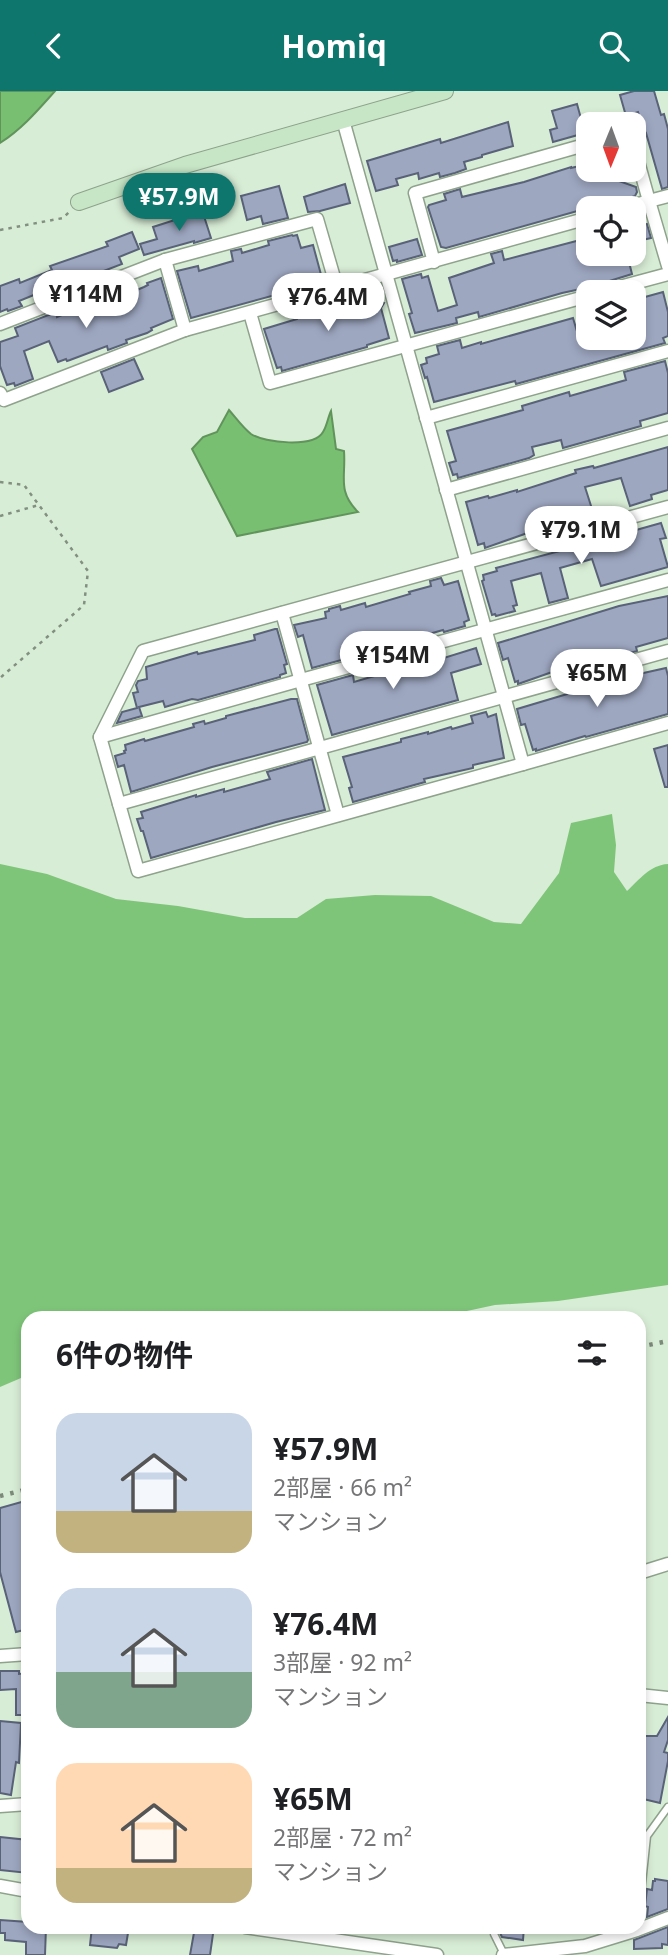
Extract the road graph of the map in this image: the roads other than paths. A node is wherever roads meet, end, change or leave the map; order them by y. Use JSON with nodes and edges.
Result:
{"nodes":[{"id":1,"x":445,"y":91,"type":"edge"},
{"id":2,"x":343,"y":120,"type":"junction"},
{"id":3,"x":576,"y":147,"type":"edge"},
{"id":4,"x":644,"y":182,"type":"edge"},
{"id":5,"x":668,"y":196,"type":"edge"},
{"id":6,"x":649,"y":201,"type":"junction"},
{"id":7,"x":79,"y":202,"type":"road end"},
{"id":8,"x":646,"y":202,"type":"edge"},
{"id":9,"x":576,"y":221,"type":"edge"},
{"id":10,"x":165,"y":260,"type":"junction"},
{"id":11,"x":434,"y":261,"type":"junction"},
{"id":12,"x":668,"y":267,"type":"edge"},
{"id":13,"x":668,"y":274,"type":"edge"},
{"id":14,"x":386,"y":275,"type":"junction"},
{"id":15,"x":646,"y":280,"type":"edge"},
{"id":16,"x":337,"y":288,"type":"junction"},
{"id":17,"x":576,"y":299,"type":"edge"},
{"id":18,"x":250,"y":313,"type":"junction"},
{"id":19,"x":0,"y":324,"type":"edge"},
{"id":20,"x":185,"y":330,"type":"junction"},
{"id":21,"x":406,"y":347,"type":"junction"},
{"id":22,"x":668,"y":351,"type":"edge"},
{"id":23,"x":0,"y":393,"type":"edge"},
{"id":24,"x":426,"y":418,"type":"junction"},
{"id":25,"x":668,"y":428,"type":"edge"},
{"id":26,"x":446,"y":490,"type":"junction"},
{"id":27,"x":668,"y":507,"type":"edge"},
{"id":28,"x":466,"y":561,"type":"junction"},
{"id":29,"x":668,"y":580,"type":"edge"},
{"id":30,"x":282,"y":613,"type":"junction"},
{"id":31,"x":485,"y":629,"type":"junction"},
{"id":32,"x":668,"y":651,"type":"edge"},
{"id":33,"x":301,"y":680,"type":"junction"},
{"id":34,"x":504,"y":696,"type":"junction"},
{"id":35,"x":668,"y":723,"type":"edge"},
{"id":36,"x":100,"y":737,"type":"junction"},
{"id":37,"x":320,"y":749,"type":"junction"},
{"id":38,"x":523,"y":764,"type":"junction"},
{"id":39,"x":119,"y":804,"type":"junction"},
{"id":40,"x":338,"y":815,"type":"junction"},
{"id":41,"x":668,"y":1564,"type":"edge"},
{"id":42,"x":646,"y":1571,"type":"edge"},
{"id":43,"x":21,"y":1654,"type":"edge"},
{"id":44,"x":0,"y":1656,"type":"edge"},
{"id":45,"x":646,"y":1696,"type":"edge"},
{"id":46,"x":668,"y":1698,"type":"edge"},
{"id":47,"x":21,"y":1804,"type":"edge"},
{"id":48,"x":0,"y":1806,"type":"edge"},
{"id":49,"x":668,"y":1807,"type":"edge"},
{"id":50,"x":646,"y":1846,"type":"edge"},
{"id":51,"x":0,"y":1887,"type":"edge"},
{"id":52,"x":21,"y":1890,"type":"edge"},
{"id":53,"x":668,"y":1918,"type":"edge"},
{"id":54,"x":646,"y":1925,"type":"edge"},
{"id":55,"x":293,"y":1934,"type":"edge"},
{"id":56,"x":494,"y":1934,"type":"edge"},
{"id":57,"x":620,"y":1934,"type":"edge"},
{"id":58,"x":504,"y":1954,"type":"edge"},
{"id":59,"x":437,"y":1955,"type":"edge"}],
"edges":[{"from":1,"to":2,"type":"street"},
{"from":2,"to":7,"type":"street"},
{"from":2,"to":14,"type":"street"},
{"from":3,"to":11,"type":"street"},
{"from":4,"to":6,"type":"street"},
{"from":5,"to":6,"type":"street"},
{"from":6,"to":8,"type":"street"},
{"from":6,"to":12,"type":"street"},
{"from":9,"to":11,"type":"street"},
{"from":10,"to":16,"type":"street"},
{"from":10,"to":19,"type":"street"},
{"from":10,"to":20,"type":"street"},
{"from":11,"to":14,"type":"street"},
{"from":13,"to":15,"type":"street"},
{"from":14,"to":16,"type":"street"},
{"from":14,"to":21,"type":"street"},
{"from":16,"to":18,"type":"street"},
{"from":17,"to":21,"type":"street"},
{"from":18,"to":20,"type":"street"},
{"from":18,"to":21,"type":"street"},
{"from":20,"to":23,"type":"street"},
{"from":21,"to":24,"type":"street"},
{"from":22,"to":24,"type":"street"},
{"from":24,"to":26,"type":"street"},
{"from":25,"to":26,"type":"street"},
{"from":26,"to":28,"type":"street"},
{"from":27,"to":28,"type":"street"},
{"from":28,"to":30,"type":"street"},
{"from":28,"to":31,"type":"street"},
{"from":29,"to":31,"type":"street"},
{"from":30,"to":33,"type":"street"},
{"from":30,"to":36,"type":"street"},
{"from":31,"to":33,"type":"street"},
{"from":31,"to":34,"type":"street"},
{"from":32,"to":34,"type":"street"},
{"from":33,"to":36,"type":"street"},
{"from":33,"to":37,"type":"street"},
{"from":34,"to":37,"type":"street"},
{"from":34,"to":38,"type":"street"},
{"from":35,"to":38,"type":"street"},
{"from":36,"to":39,"type":"street"},
{"from":37,"to":39,"type":"street"},
{"from":37,"to":40,"type":"street"},
{"from":38,"to":40,"type":"street"},
{"from":39,"to":40,"type":"street"},
{"from":41,"to":42,"type":"street"},
{"from":43,"to":44,"type":"street"},
{"from":45,"to":46,"type":"street"},
{"from":47,"to":48,"type":"street"},
{"from":49,"to":50,"type":"lane"},
{"from":51,"to":52,"type":"street"},
{"from":53,"to":54,"type":"street"},
{"from":55,"to":59,"type":"street"},
{"from":56,"to":58,"type":"lane"},
{"from":57,"to":58,"type":"street"}]}
